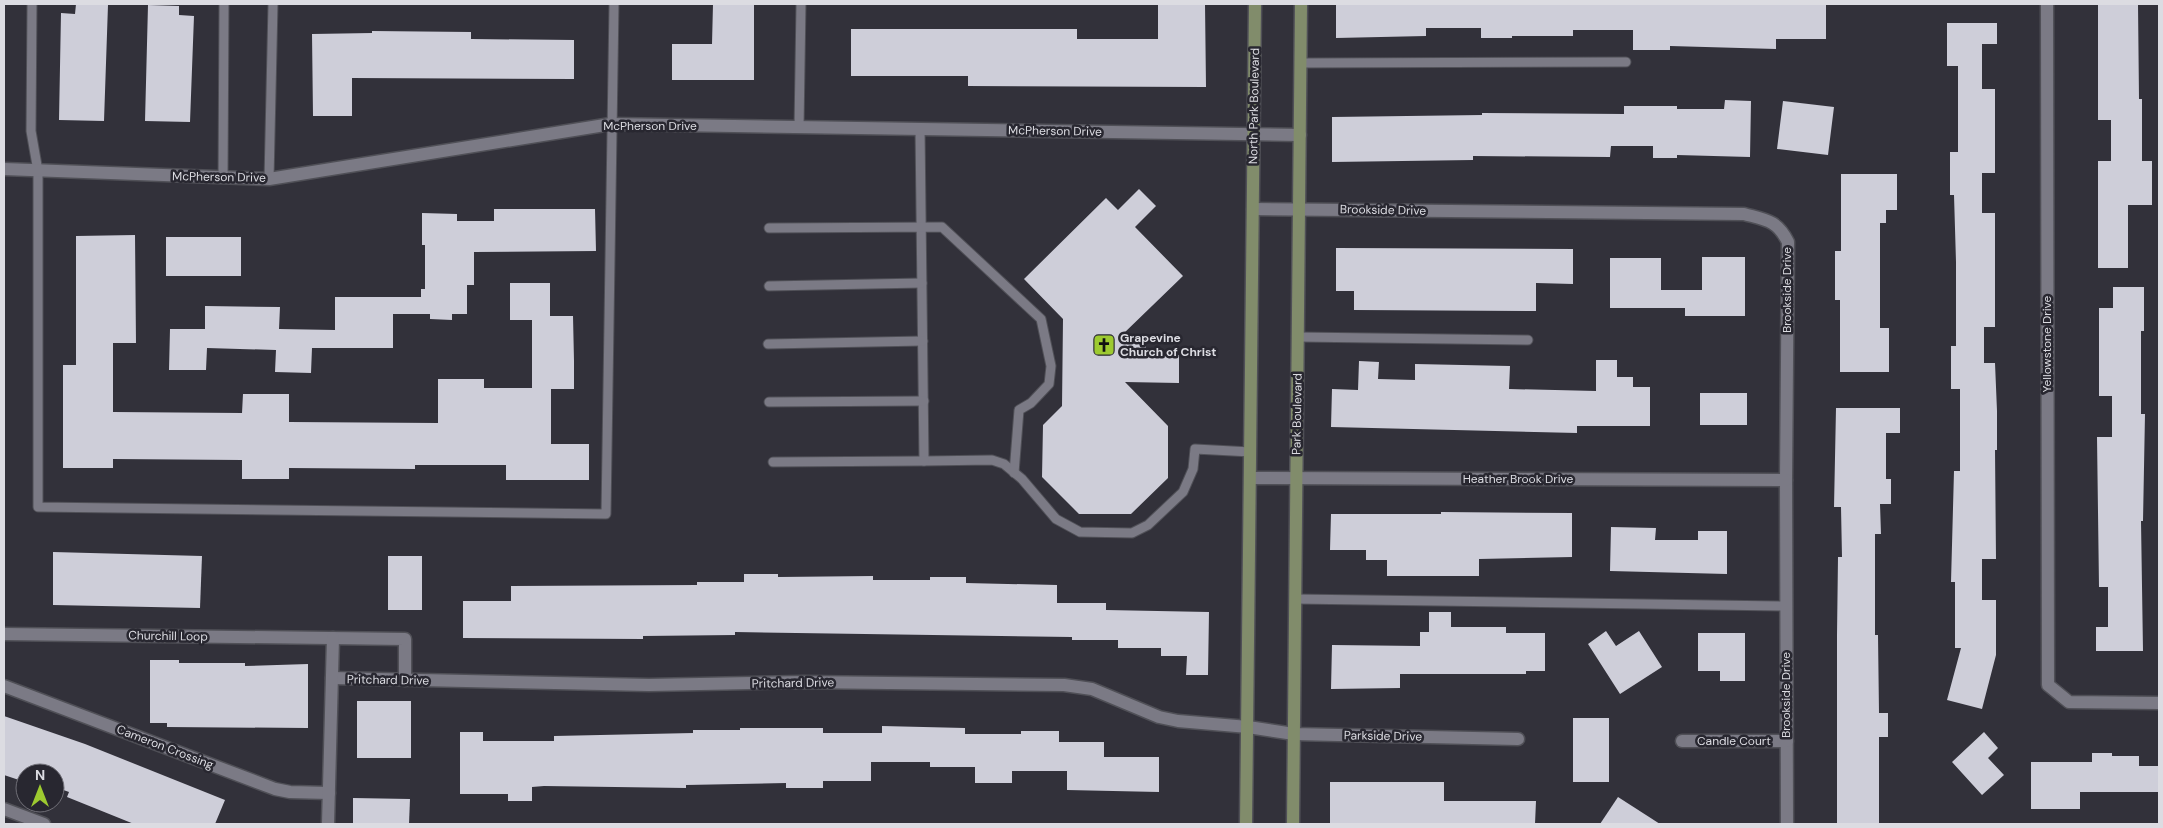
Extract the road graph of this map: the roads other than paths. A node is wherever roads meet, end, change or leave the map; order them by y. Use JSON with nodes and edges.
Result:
{"nodes":[{"id":1,"x":32,"y":4,"type":"edge"},
{"id":2,"x":224,"y":4,"type":"edge"},
{"id":3,"x":273,"y":4,"type":"edge"},
{"id":4,"x":614,"y":4,"type":"edge"},
{"id":5,"x":802,"y":4,"type":"edge"},
{"id":6,"x":1256,"y":4,"type":"edge"},
{"id":7,"x":1301,"y":4,"type":"edge"},
{"id":8,"x":2047,"y":4,"type":"edge"},
{"id":9,"x":1626,"y":62,"type":"dead end"},
{"id":10,"x":1301,"y":63,"type":"junction"},
{"id":11,"x":611,"y":124,"type":"junction"},
{"id":12,"x":800,"y":127,"type":"junction"},
{"id":13,"x":920,"y":129,"type":"junction"},
{"id":14,"x":1254,"y":135,"type":"junction"},
{"id":15,"x":1300,"y":135,"type":"junction"},
{"id":16,"x":4,"y":170,"type":"edge"},
{"id":17,"x":38,"y":171,"type":"junction"},
{"id":18,"x":223,"y":178,"type":"junction"},
{"id":19,"x":269,"y":179,"type":"junction"},
{"id":20,"x":1254,"y":209,"type":"junction"},
{"id":21,"x":1299,"y":209,"type":"junction"},
{"id":22,"x":921,"y":227,"type":"junction"},
{"id":23,"x":770,"y":228,"type":"dead end"},
{"id":24,"x":922,"y":283,"type":"junction"},
{"id":25,"x":769,"y":286,"type":"dead end"},
{"id":26,"x":1298,"y":337,"type":"junction"},
{"id":27,"x":1528,"y":340,"type":"dead end"},
{"id":28,"x":923,"y":341,"type":"junction"},
{"id":29,"x":768,"y":344,"type":"dead end"},
{"id":30,"x":924,"y":401,"type":"junction"},
{"id":31,"x":769,"y":402,"type":"dead end"},
{"id":32,"x":1251,"y":452,"type":"junction"},
{"id":33,"x":924,"y":461,"type":"junction"},
{"id":34,"x":773,"y":462,"type":"dead end"},
{"id":35,"x":1014,"y":473,"type":"junction"},
{"id":36,"x":1251,"y":478,"type":"junction"},
{"id":37,"x":1296,"y":479,"type":"junction"},
{"id":38,"x":1786,"y":480,"type":"junction"},
{"id":39,"x":1295,"y":599,"type":"junction"},
{"id":40,"x":1786,"y":606,"type":"junction"},
{"id":41,"x":4,"y":634,"type":"edge"},
{"id":42,"x":333,"y":638,"type":"junction"},
{"id":43,"x":332,"y":678,"type":"junction"},
{"id":44,"x":405,"y":680,"type":"junction"},
{"id":45,"x":4,"y":686,"type":"edge"},
{"id":46,"x":2159,"y":703,"type":"edge"},
{"id":47,"x":1248,"y":727,"type":"junction"},
{"id":48,"x":1294,"y":734,"type":"junction"},
{"id":49,"x":1518,"y":739,"type":"dead end"},
{"id":50,"x":1682,"y":741,"type":"dead end"},
{"id":51,"x":1787,"y":741,"type":"junction"},
{"id":52,"x":329,"y":793,"type":"junction"},
{"id":53,"x":4,"y":809,"type":"edge"},
{"id":54,"x":44,"y":824,"type":"edge"},
{"id":55,"x":328,"y":824,"type":"edge"},
{"id":56,"x":1246,"y":824,"type":"edge"},
{"id":57,"x":1293,"y":824,"type":"edge"},
{"id":58,"x":1788,"y":824,"type":"edge"}],
"edges":[{"from":1,"to":17,"type":"lane"},
{"from":2,"to":18,"type":"lane"},
{"from":3,"to":19,"type":"lane"},
{"from":4,"to":11,"type":"lane"},
{"from":5,"to":12,"type":"lane"},
{"from":6,"to":14,"type":"main road","name":"North Park Boulevard"},
{"from":7,"to":10,"type":"main road","name":"Park Boulevard"},
{"from":8,"to":46,"type":"street","name":"Yellowstone Drive"},
{"from":9,"to":10,"type":"lane"},
{"from":10,"to":15,"type":"main road","name":"Park Boulevard"},
{"from":11,"to":12,"type":"street","name":"McPherson Drive"},
{"from":11,"to":17,"type":"lane"},
{"from":11,"to":19,"type":"street","name":"McPherson Drive"},
{"from":12,"to":13,"type":"street","name":"McPherson Drive"},
{"from":13,"to":14,"type":"street","name":"McPherson Drive"},
{"from":13,"to":22,"type":"lane"},
{"from":14,"to":15,"type":"street","name":"McPherson Drive"},
{"from":14,"to":20,"type":"main road","name":"North Park Boulevard"},
{"from":15,"to":21,"type":"main road","name":"Park Boulevard"},
{"from":16,"to":17,"type":"street","name":"McPherson Drive"},
{"from":17,"to":18,"type":"street","name":"McPherson Drive"},
{"from":18,"to":19,"type":"street","name":"McPherson Drive"},
{"from":20,"to":21,"type":"street","name":"Brookside Drive"},
{"from":20,"to":32,"type":"main road"},
{"from":21,"to":26,"type":"main road","name":"Park Boulevard"},
{"from":21,"to":38,"type":"street","name":"Brookside Drive"},
{"from":22,"to":23,"type":"lane"},
{"from":22,"to":24,"type":"lane"},
{"from":22,"to":35,"type":"lane"},
{"from":24,"to":25,"type":"lane"},
{"from":24,"to":28,"type":"lane"},
{"from":26,"to":27,"type":"lane"},
{"from":26,"to":37,"type":"main road","name":"Park Boulevard"},
{"from":28,"to":29,"type":"lane"},
{"from":28,"to":30,"type":"lane"},
{"from":30,"to":31,"type":"lane"},
{"from":30,"to":33,"type":"lane"},
{"from":32,"to":35,"type":"lane"},
{"from":32,"to":36,"type":"main road"},
{"from":33,"to":34,"type":"lane"},
{"from":33,"to":35,"type":"lane"},
{"from":36,"to":37,"type":"street","name":"Heather Brook Drive"},
{"from":36,"to":47,"type":"main road"},
{"from":37,"to":38,"type":"street","name":"Heather Brook Drive"},
{"from":37,"to":39,"type":"main road","name":"Park Boulevard"},
{"from":38,"to":40,"type":"street","name":"Brookside Drive"},
{"from":39,"to":40,"type":"lane"},
{"from":39,"to":48,"type":"main road","name":"Park Boulevard"},
{"from":40,"to":51,"type":"street","name":"Brookside Drive"},
{"from":41,"to":42,"type":"street","name":"Churchill Loop"},
{"from":42,"to":43,"type":"street"},
{"from":42,"to":44,"type":"street","name":"Churchill Loop"},
{"from":43,"to":44,"type":"street","name":"Pritchard Drive"},
{"from":43,"to":52,"type":"street"},
{"from":44,"to":47,"type":"street","name":"Pritchard Drive"},
{"from":45,"to":52,"type":"street","name":"Cameron Crossing"},
{"from":47,"to":48,"type":"street","name":"Parkside Drive"},
{"from":47,"to":56,"type":"main road"},
{"from":48,"to":49,"type":"street","name":"Parkside Drive"},
{"from":48,"to":57,"type":"main road","name":"Park Boulevard"},
{"from":50,"to":51,"type":"street","name":"Candle Court"},
{"from":51,"to":58,"type":"street","name":"Brookside Drive"},
{"from":52,"to":55,"type":"street"},
{"from":53,"to":54,"type":"street"}]}
